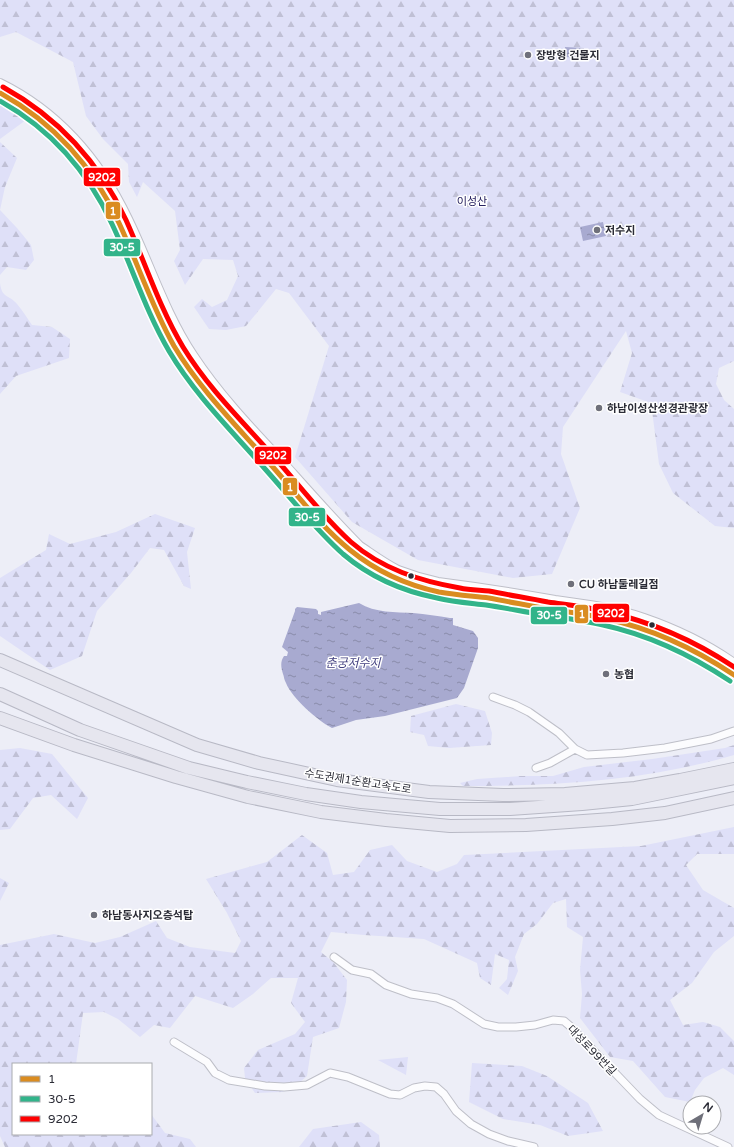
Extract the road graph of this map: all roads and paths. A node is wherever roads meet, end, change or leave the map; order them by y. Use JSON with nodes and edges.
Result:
{"nodes":[{"id":1,"x":0,"y":83,"type":"edge"},
{"id":2,"x":0,"y":94,"type":"edge"},
{"id":3,"x":0,"y":660,"type":"edge"},
{"id":4,"x":734,"y":663,"type":"edge"},
{"id":5,"x":734,"y":675,"type":"edge"},
{"id":6,"x":0,"y":694,"type":"edge"},
{"id":7,"x":493,"y":697,"type":"dead end"},
{"id":8,"x":0,"y":718,"type":"edge"},
{"id":9,"x":734,"y":731,"type":"edge"},
{"id":10,"x":575,"y":750,"type":"junction"},
{"id":11,"x":536,"y":768,"type":"dead end"},
{"id":12,"x":734,"y":769,"type":"edge"},
{"id":13,"x":734,"y":778,"type":"edge"},
{"id":14,"x":734,"y":798,"type":"edge"},
{"id":15,"x":334,"y":957,"type":"dead end"},
{"id":16,"x":174,"y":1042,"type":"dead end"},
{"id":17,"x":534,"y":1147,"type":"edge"},
{"id":18,"x":728,"y":1147,"type":"edge"}],
"edges":[{"from":1,"to":4,"type":"street"},
{"from":2,"to":5,"type":"street"},
{"from":3,"to":12,"type":"highway","name":"수도권제1순환고속도로"},
{"from":6,"to":13,"type":"highway","name":"수도권제1순환고속도로"},
{"from":7,"to":10,"type":"street"},
{"from":8,"to":14,"type":"highway"},
{"from":9,"to":10,"type":"street"},
{"from":10,"to":11,"type":"street"},
{"from":15,"to":18,"type":"street","name":"대성로99번길"},
{"from":16,"to":17,"type":"street"}]}
